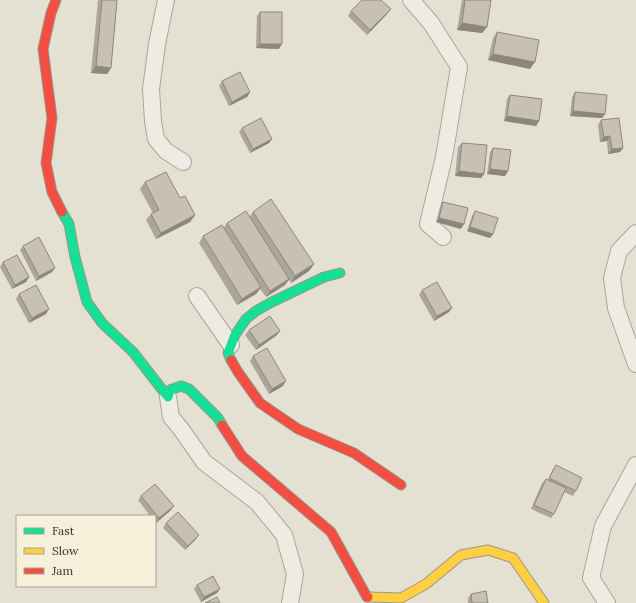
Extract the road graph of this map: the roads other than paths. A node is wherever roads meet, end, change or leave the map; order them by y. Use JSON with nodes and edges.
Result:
{"nodes":[{"id":1,"x":56,"y":0,"type":"edge"},
{"id":2,"x":166,"y":0,"type":"edge"},
{"id":3,"x":411,"y":0,"type":"edge"},
{"id":4,"x":183,"y":162,"type":"dead end"},
{"id":5,"x":636,"y":233,"type":"edge"},
{"id":6,"x":443,"y":237,"type":"dead end"},
{"id":7,"x":340,"y":273,"type":"dead end"},
{"id":8,"x":197,"y":296,"type":"dead end"},
{"id":9,"x":231,"y":345,"type":"junction"},
{"id":10,"x":636,"y":364,"type":"edge"},
{"id":11,"x":168,"y":398,"type":"junction"},
{"id":12,"x":636,"y":466,"type":"edge"},
{"id":13,"x":401,"y":485,"type":"dead end"},
{"id":14,"x":368,"y":600,"type":"edge"},
{"id":15,"x":290,"y":603,"type":"edge"},
{"id":16,"x":544,"y":603,"type":"edge"},
{"id":17,"x":606,"y":603,"type":"edge"}],
"edges":[{"from":1,"to":11,"type":"street"},
{"from":2,"to":4,"type":"street"},
{"from":3,"to":6,"type":"street"},
{"from":5,"to":10,"type":"street"},
{"from":7,"to":9,"type":"street"},
{"from":8,"to":9,"type":"street"},
{"from":9,"to":13,"type":"street"},
{"from":11,"to":14,"type":"street"},
{"from":11,"to":15,"type":"street"},
{"from":12,"to":17,"type":"street"},
{"from":14,"to":16,"type":"street"}]}
